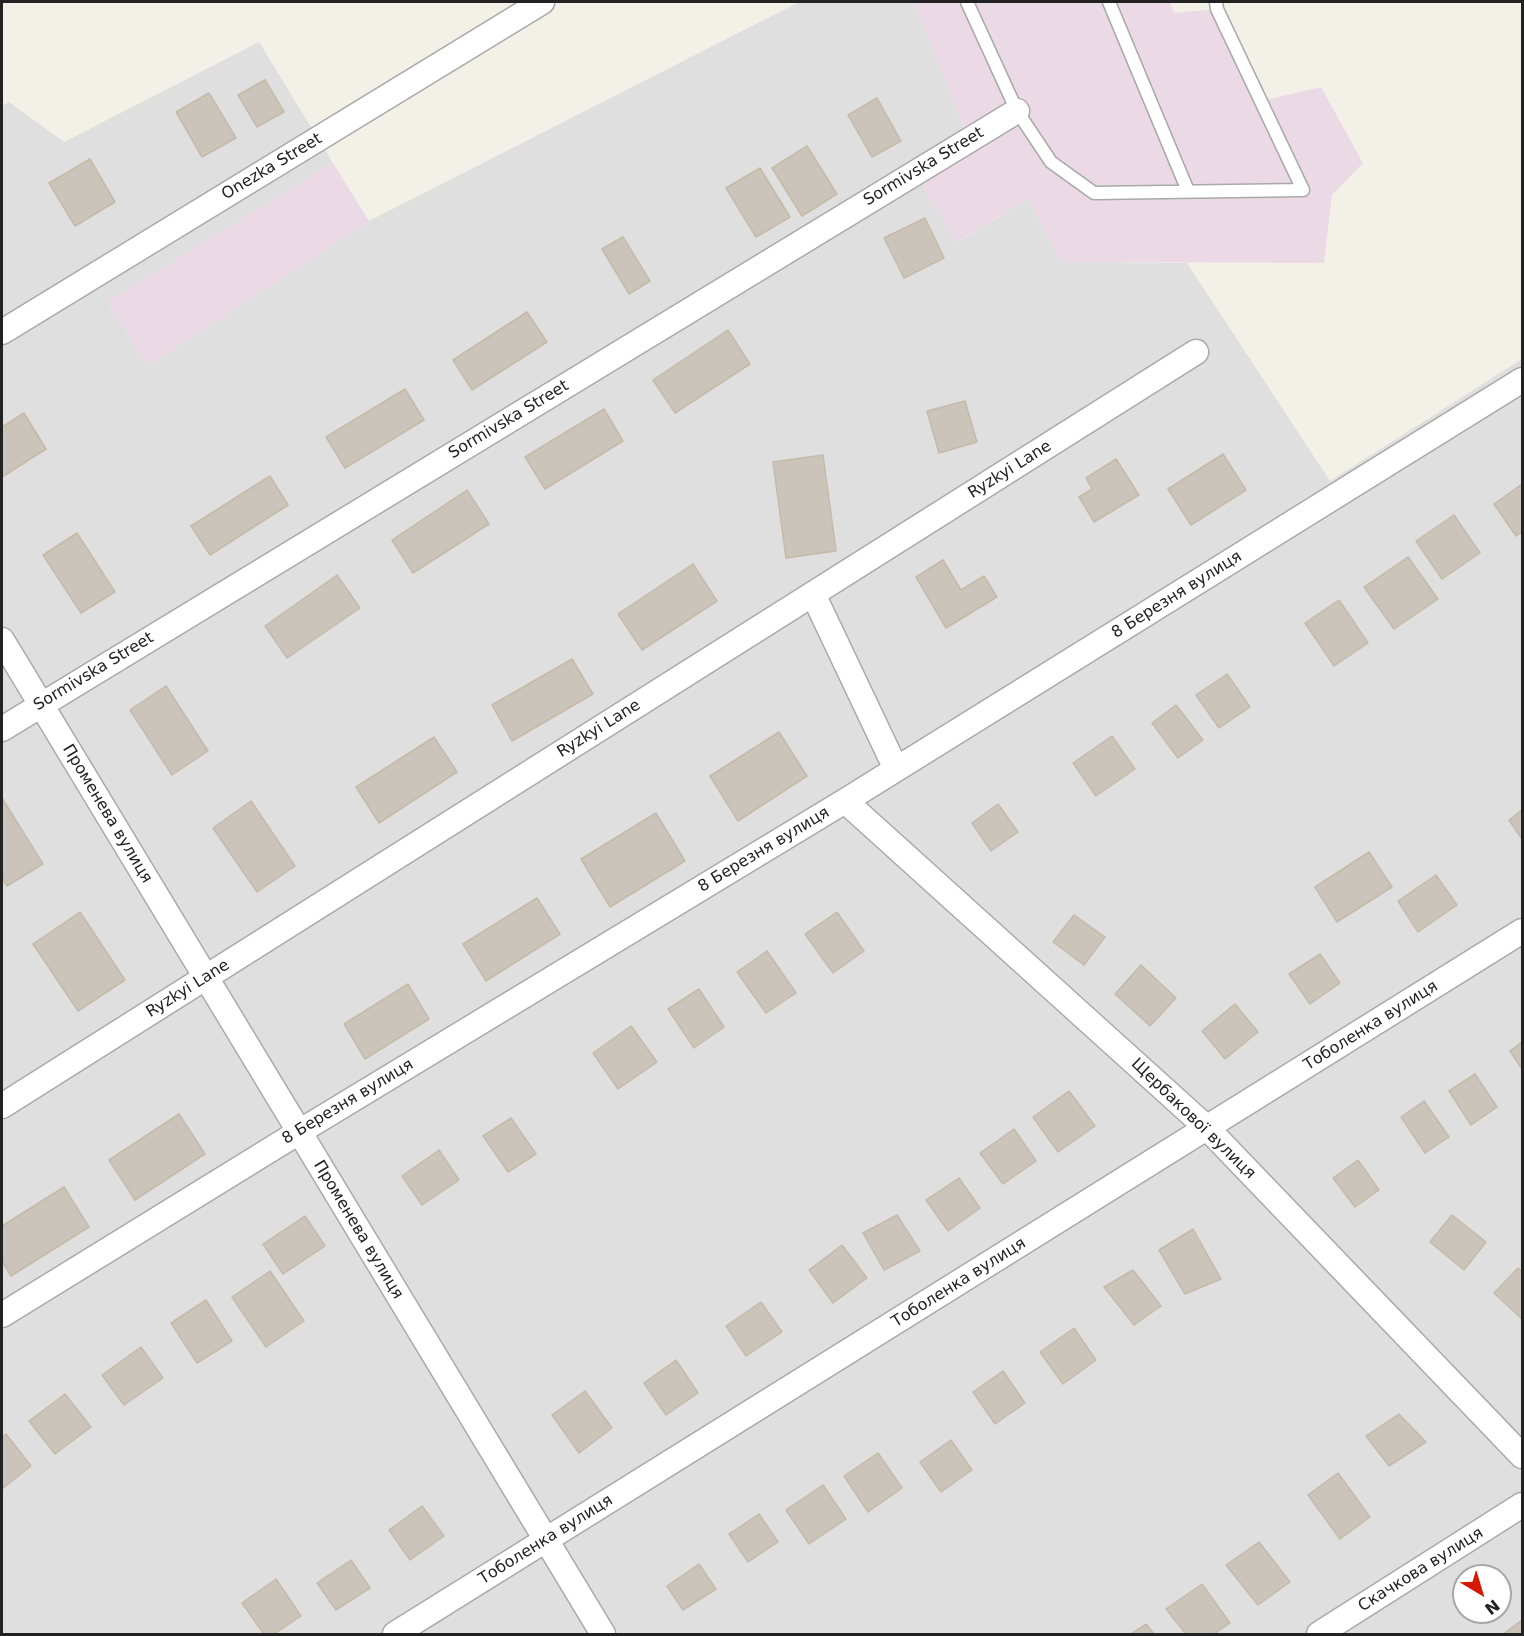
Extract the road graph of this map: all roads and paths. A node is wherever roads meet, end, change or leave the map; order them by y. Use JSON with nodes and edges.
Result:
{"nodes":[{"id":1,"x":542,"y":2,"type":"edge"},
{"id":2,"x":968,"y":2,"type":"edge"},
{"id":3,"x":1108,"y":2,"type":"edge"},
{"id":4,"x":1215,"y":2,"type":"edge"},
{"id":5,"x":1017,"y":111,"type":"junction"},
{"id":6,"x":1188,"y":191,"type":"junction"},
{"id":7,"x":2,"y":332,"type":"edge"},
{"id":8,"x":1196,"y":352,"type":"dead end"},
{"id":9,"x":1522,"y":380,"type":"edge"},
{"id":10,"x":813,"y":594,"type":"junction"},
{"id":11,"x":2,"y":640,"type":"edge"},
{"id":12,"x":41,"y":705,"type":"junction"},
{"id":13,"x":2,"y":729,"type":"edge"},
{"id":14,"x":896,"y":769,"type":"junction"},
{"id":15,"x":845,"y":801,"type":"junction"},
{"id":16,"x":1522,"y":931,"type":"edge"},
{"id":17,"x":205,"y":977,"type":"junction"},
{"id":18,"x":2,"y":1106,"type":"edge"},
{"id":19,"x":1207,"y":1128,"type":"junction"},
{"id":20,"x":299,"y":1132,"type":"junction"},
{"id":21,"x":2,"y":1315,"type":"edge"},
{"id":22,"x":1522,"y":1456,"type":"edge"},
{"id":23,"x":1522,"y":1505,"type":"edge"},
{"id":24,"x":546,"y":1541,"type":"junction"},
{"id":25,"x":395,"y":1635,"type":"edge"},
{"id":26,"x":603,"y":1635,"type":"edge"},
{"id":27,"x":1318,"y":1635,"type":"edge"}],
"edges":[{"from":1,"to":7,"type":"street","name":"Onezka Street"},
{"from":2,"to":5,"type":"lane"},
{"from":3,"to":6,"type":"lane"},
{"from":4,"to":6,"type":"lane"},
{"from":5,"to":6,"type":"lane"},
{"from":5,"to":12,"type":"street","name":"Sormivska Street"},
{"from":8,"to":10,"type":"street","name":"Ryzkyi Lane"},
{"from":9,"to":14,"type":"street","name":"8 Березня вулиця"},
{"from":10,"to":14,"type":"street"},
{"from":10,"to":17,"type":"street","name":"Ryzkyi Lane"},
{"from":11,"to":12,"type":"street","name":"Променева вулиця"},
{"from":12,"to":13,"type":"street","name":"Sormivska Street"},
{"from":12,"to":17,"type":"street","name":"Променева вулиця"},
{"from":14,"to":15,"type":"street","name":"8 Березня вулиця"},
{"from":15,"to":19,"type":"street","name":"Щербакової вулиця"},
{"from":15,"to":20,"type":"street","name":"8 Березня вулиця"},
{"from":16,"to":19,"type":"street","name":"Тоболенка вулиця"},
{"from":17,"to":18,"type":"street","name":"Ryzkyi Lane"},
{"from":17,"to":20,"type":"street","name":"Променева вулиця"},
{"from":19,"to":22,"type":"street","name":"Щербакової вулиця"},
{"from":19,"to":24,"type":"street","name":"Тоболенка вулиця"},
{"from":20,"to":21,"type":"street","name":"8 Березня вулиця"},
{"from":20,"to":24,"type":"street","name":"Променева вулиця"},
{"from":23,"to":27,"type":"street","name":"Скачкова вулиця"},
{"from":24,"to":25,"type":"street","name":"Тоболенка вулиця"},
{"from":24,"to":26,"type":"street","name":"Променева вулиця"}]}
